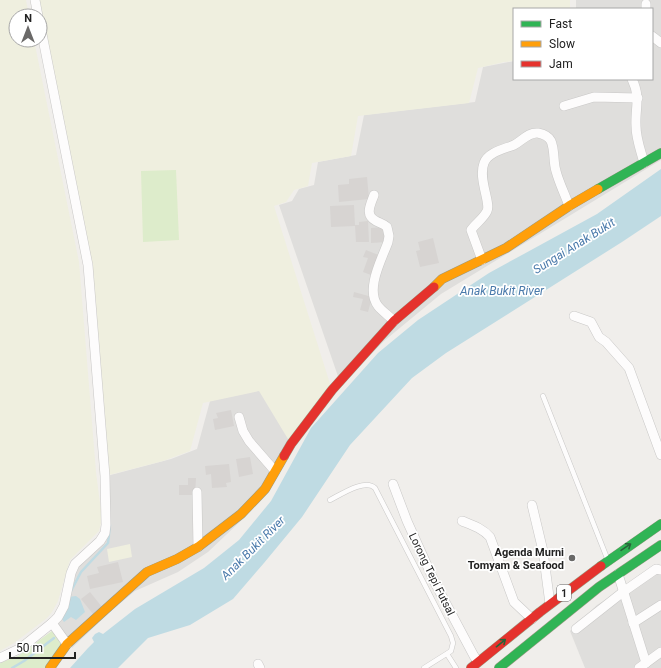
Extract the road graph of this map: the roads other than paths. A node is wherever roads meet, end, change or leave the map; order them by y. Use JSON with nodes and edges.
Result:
{"nodes":[{"id":1,"x":653,"y":37,"type":"edge"},
{"id":2,"x":661,"y":43,"type":"edge"},
{"id":3,"x":45,"y":48,"type":"edge"},
{"id":4,"x":632,"y":80,"type":"edge"},
{"id":5,"x":638,"y":98,"type":"junction"},
{"id":6,"x":564,"y":106,"type":"dead end"},
{"id":7,"x":661,"y":153,"type":"edge"},
{"id":8,"x":644,"y":163,"type":"junction"},
{"id":9,"x":374,"y":195,"type":"dead end"},
{"id":10,"x":569,"y":206,"type":"junction"},
{"id":11,"x":482,"y":260,"type":"junction"},
{"id":12,"x":574,"y":316,"type":"dead end"},
{"id":13,"x":394,"y":321,"type":"junction"},
{"id":14,"x":543,"y":396,"type":"dead end"},
{"id":15,"x":239,"y":417,"type":"dead end"},
{"id":16,"x":661,"y":455,"type":"edge"},
{"id":17,"x":274,"y":471,"type":"junction"},
{"id":18,"x":393,"y":484,"type":"dead end"},
{"id":19,"x":197,"y":492,"type":"dead end"},
{"id":20,"x":330,"y":500,"type":"dead end"},
{"id":21,"x":532,"y":505,"type":"dead end"},
{"id":22,"x":462,"y":521,"type":"dead end"},
{"id":23,"x":661,"y":524,"type":"edge"},
{"id":24,"x":661,"y":545,"type":"edge"},
{"id":25,"x":198,"y":547,"type":"junction"},
{"id":26,"x":608,"y":560,"type":"junction"},
{"id":27,"x":661,"y":570,"type":"edge"},
{"id":28,"x":618,"y":574,"type":"junction"},
{"id":29,"x":599,"y":587,"type":"junction"},
{"id":30,"x":623,"y":592,"type":"junction"},
{"id":31,"x":550,"y":604,"type":"junction"},
{"id":32,"x":661,"y":605,"type":"edge"},
{"id":33,"x":532,"y":619,"type":"junction"},
{"id":34,"x":52,"y":623,"type":"junction"},
{"id":35,"x":633,"y":623,"type":"junction"},
{"id":36,"x":576,"y":628,"type":"dead end"},
{"id":37,"x":67,"y":644,"type":"junction"},
{"id":38,"x":661,"y":652,"type":"edge"},
{"id":39,"x":447,"y":654,"type":"junction"},
{"id":40,"x":0,"y":658,"type":"edge"},
{"id":41,"x":478,"y":662,"type":"junction"},
{"id":42,"x":641,"y":667,"type":"edge"},
{"id":43,"x":50,"y":668,"type":"edge"},
{"id":44,"x":424,"y":668,"type":"edge"},
{"id":45,"x":456,"y":668,"type":"edge"},
{"id":46,"x":471,"y":668,"type":"edge"},
{"id":47,"x":499,"y":668,"type":"edge"},
{"id":48,"x":508,"y":668,"type":"edge"}],
"edges":[{"from":1,"to":2,"type":"street"},
{"from":3,"to":34,"type":"street"},
{"from":4,"to":5,"type":"street"},
{"from":5,"to":6,"type":"street"},
{"from":5,"to":8,"type":"street"},
{"from":7,"to":8,"type":"main road"},
{"from":8,"to":10,"type":"main road"},
{"from":9,"to":13,"type":"street"},
{"from":10,"to":11,"type":"main road"},
{"from":10,"to":11,"type":"street"},
{"from":11,"to":13,"type":"main road"},
{"from":12,"to":16,"type":"street"},
{"from":13,"to":17,"type":"main road"},
{"from":14,"to":26,"type":"lane"},
{"from":15,"to":17,"type":"street"},
{"from":17,"to":25,"type":"main road"},
{"from":18,"to":41,"type":"street","name":"Lorong Tepi Futsal"},
{"from":19,"to":25,"type":"street"},
{"from":20,"to":39,"type":"lane"},
{"from":21,"to":31,"type":"street"},
{"from":22,"to":33,"type":"street"},
{"from":26,"to":23,"type":"main road","number":"1","one_way":true},
{"from":24,"to":28,"type":"main road","number":"1"},
{"from":25,"to":37,"type":"main road"},
{"from":26,"to":31,"type":"main road","number":"1"},
{"from":27,"to":30,"type":"street"},
{"from":28,"to":29,"type":"main road","number":"1"},
{"from":28,"to":30,"type":"street"},
{"from":29,"to":47,"type":"main road","number":"1"},
{"from":29,"to":48,"type":"main road"},
{"from":30,"to":35,"type":"street"},
{"from":30,"to":36,"type":"street"},
{"from":31,"to":33,"type":"main road","number":"1"},
{"from":32,"to":35,"type":"street"},
{"from":41,"to":33,"type":"main road","number":"1","one_way":true},
{"from":34,"to":37,"type":"street"},
{"from":34,"to":40,"type":"street"},
{"from":35,"to":42,"type":"street"},
{"from":37,"to":43,"type":"main road"},
{"from":38,"to":42,"type":"street"},
{"from":39,"to":44,"type":"lane"},
{"from":39,"to":45,"type":"lane"},
{"from":41,"to":46,"type":"main road","number":"1"}]}
